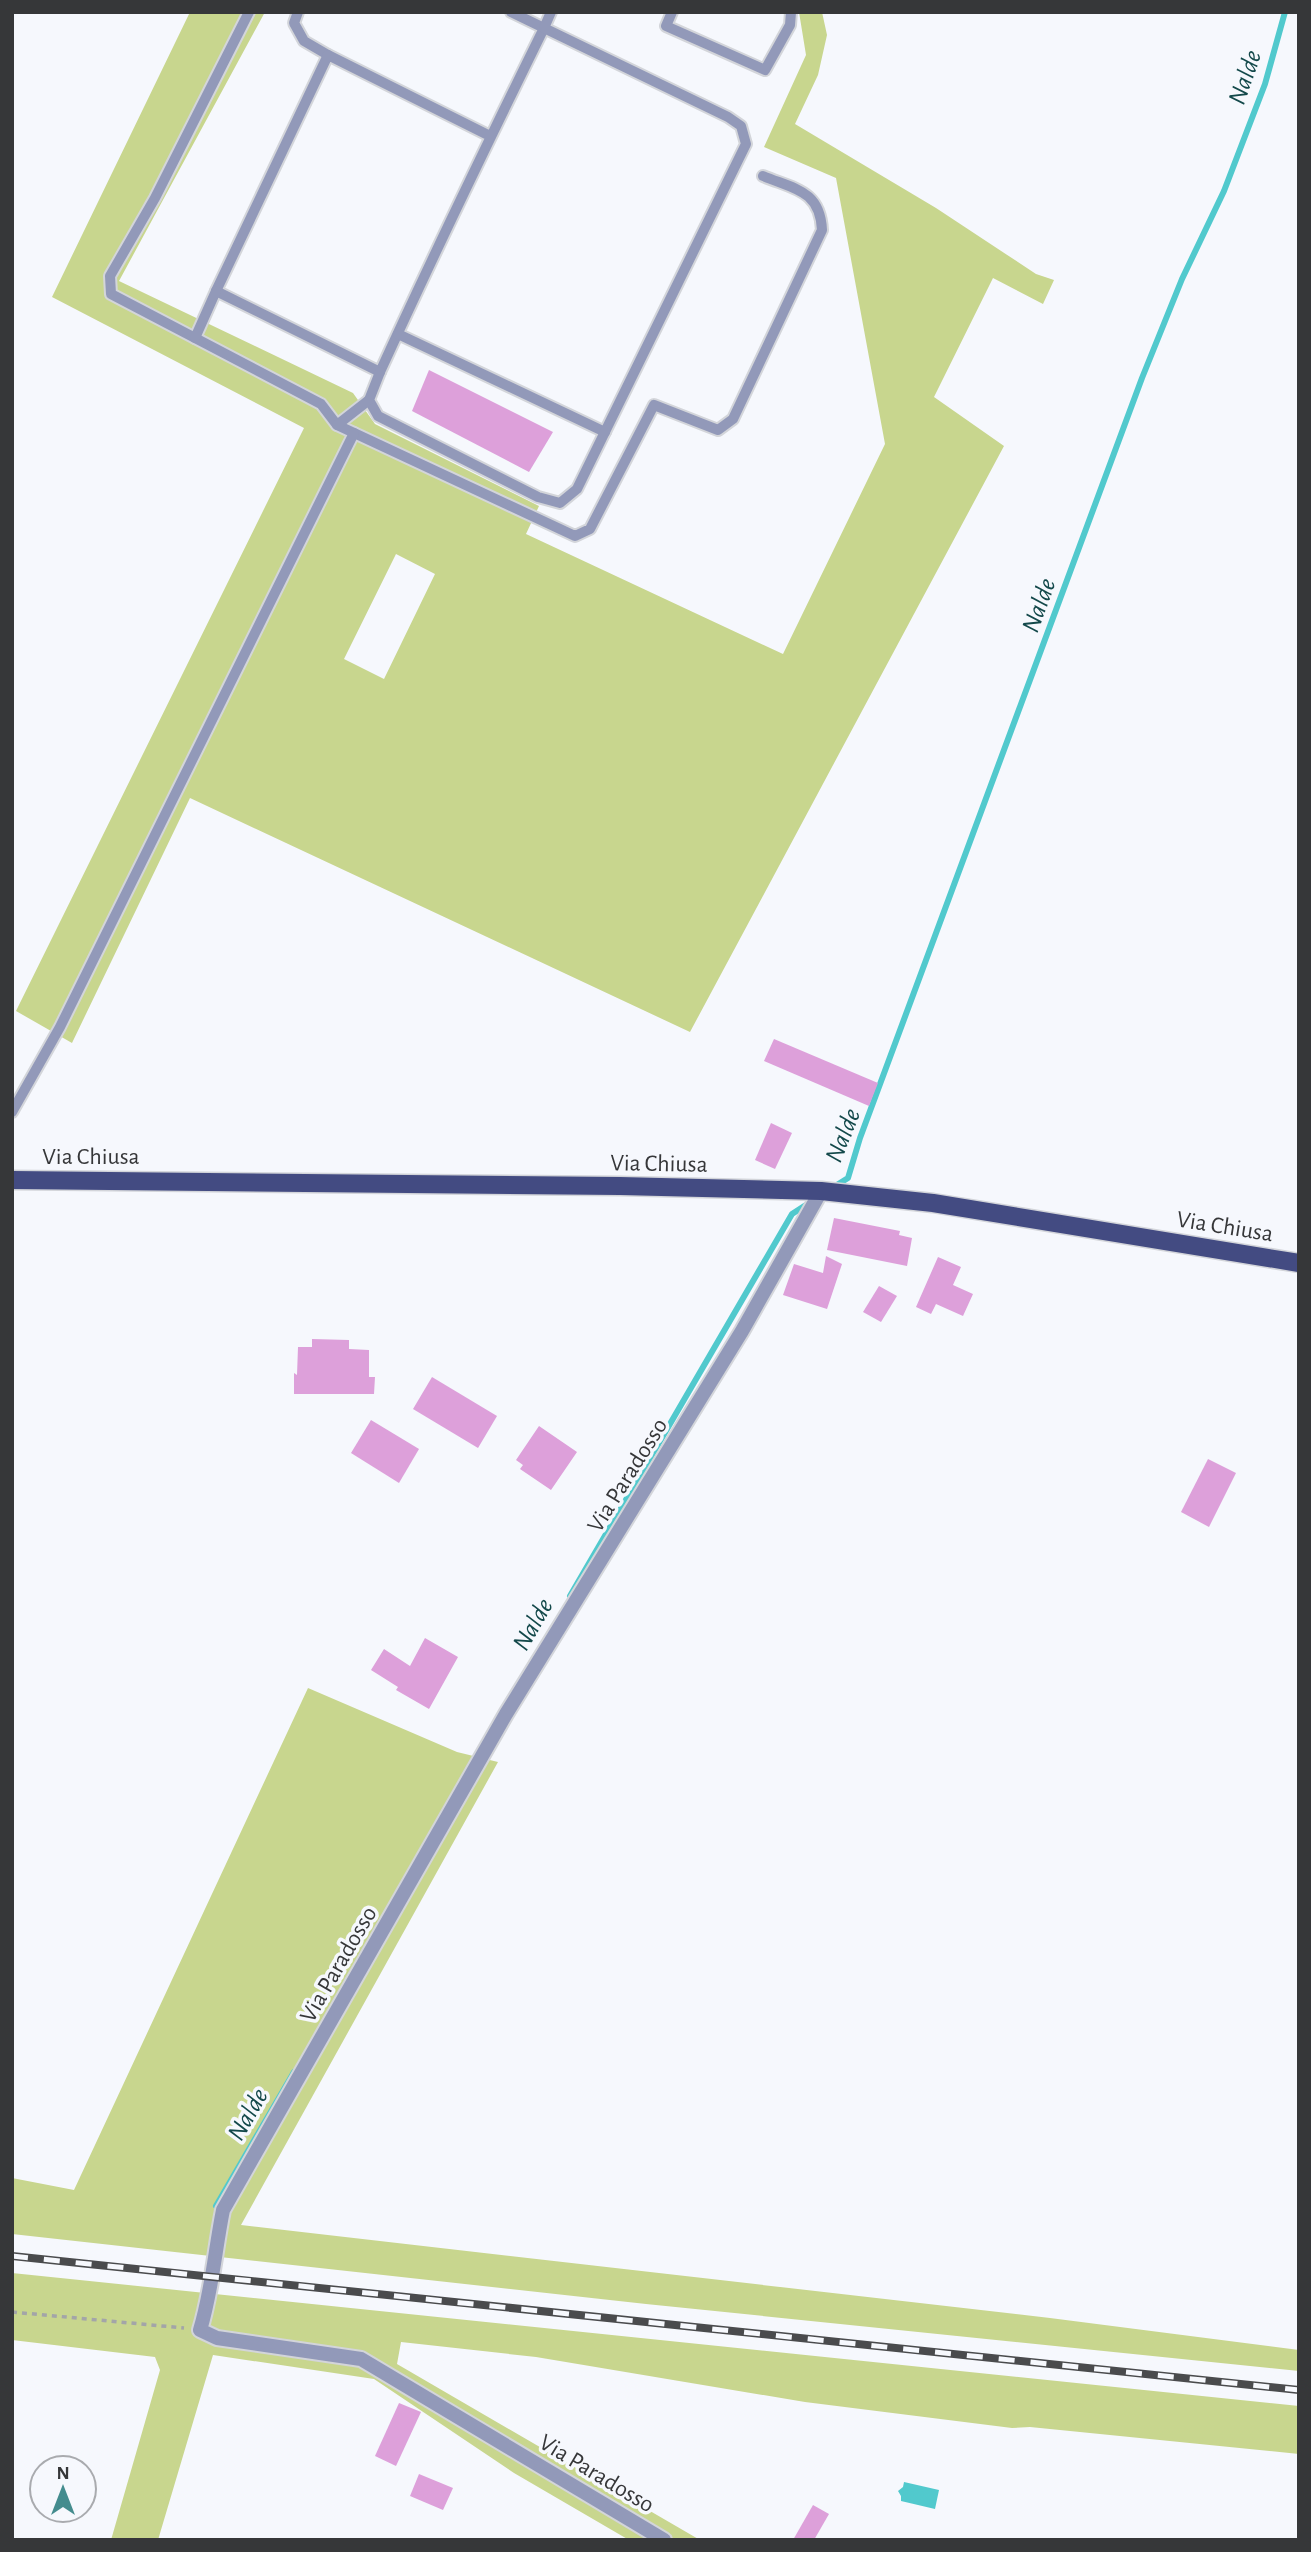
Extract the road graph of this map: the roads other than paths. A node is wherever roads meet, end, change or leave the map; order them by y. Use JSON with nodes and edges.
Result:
{"nodes":[{"id":1,"x":249,"y":12,"type":"edge"},
{"id":2,"x":298,"y":12,"type":"edge"},
{"id":3,"x":511,"y":12,"type":"edge"},
{"id":4,"x":551,"y":12,"type":"edge"},
{"id":5,"x":672,"y":12,"type":"edge"},
{"id":6,"x":791,"y":12,"type":"edge"},
{"id":7,"x":544,"y":28,"type":"junction"},
{"id":8,"x":328,"y":55,"type":"junction"},
{"id":9,"x":490,"y":136,"type":"junction"},
{"id":10,"x":763,"y":176,"type":"dead end"},
{"id":11,"x":216,"y":291,"type":"junction"},
{"id":12,"x":398,"y":334,"type":"junction"},
{"id":13,"x":195,"y":338,"type":"junction"},
{"id":14,"x":380,"y":372,"type":"junction"},
{"id":15,"x":369,"y":400,"type":"junction"},
{"id":16,"x":337,"y":425,"type":"junction"},
{"id":17,"x":605,"y":432,"type":"junction"},
{"id":18,"x":354,"y":433,"type":"junction"},
{"id":19,"x":12,"y":1112,"type":"edge"},
{"id":20,"x":12,"y":1180,"type":"edge"},
{"id":21,"x":821,"y":1191,"type":"junction"},
{"id":22,"x":1299,"y":1263,"type":"edge"},
{"id":23,"x":664,"y":2540,"type":"edge"}],
"edges":[{"from":1,"to":13,"type":"lane"},
{"from":2,"to":8,"type":"lane"},
{"from":3,"to":7,"type":"lane"},
{"from":4,"to":7,"type":"lane"},
{"from":5,"to":6,"type":"lane"},
{"from":7,"to":9,"type":"lane"},
{"from":7,"to":17,"type":"lane"},
{"from":8,"to":9,"type":"lane"},
{"from":8,"to":11,"type":"lane"},
{"from":9,"to":12,"type":"lane"},
{"from":10,"to":18,"type":"lane"},
{"from":11,"to":13,"type":"lane"},
{"from":11,"to":14,"type":"lane"},
{"from":12,"to":14,"type":"lane"},
{"from":12,"to":17,"type":"lane"},
{"from":13,"to":16,"type":"lane"},
{"from":14,"to":15,"type":"lane"},
{"from":15,"to":16,"type":"lane"},
{"from":15,"to":17,"type":"lane"},
{"from":16,"to":18,"type":"lane"},
{"from":18,"to":19,"type":"lane"},
{"from":20,"to":21,"type":"main road","name":"Via Chiusa"},
{"from":21,"to":22,"type":"main road","name":"Via Chiusa"},
{"from":21,"to":23,"type":"street","name":"Via Paradosso"}]}
